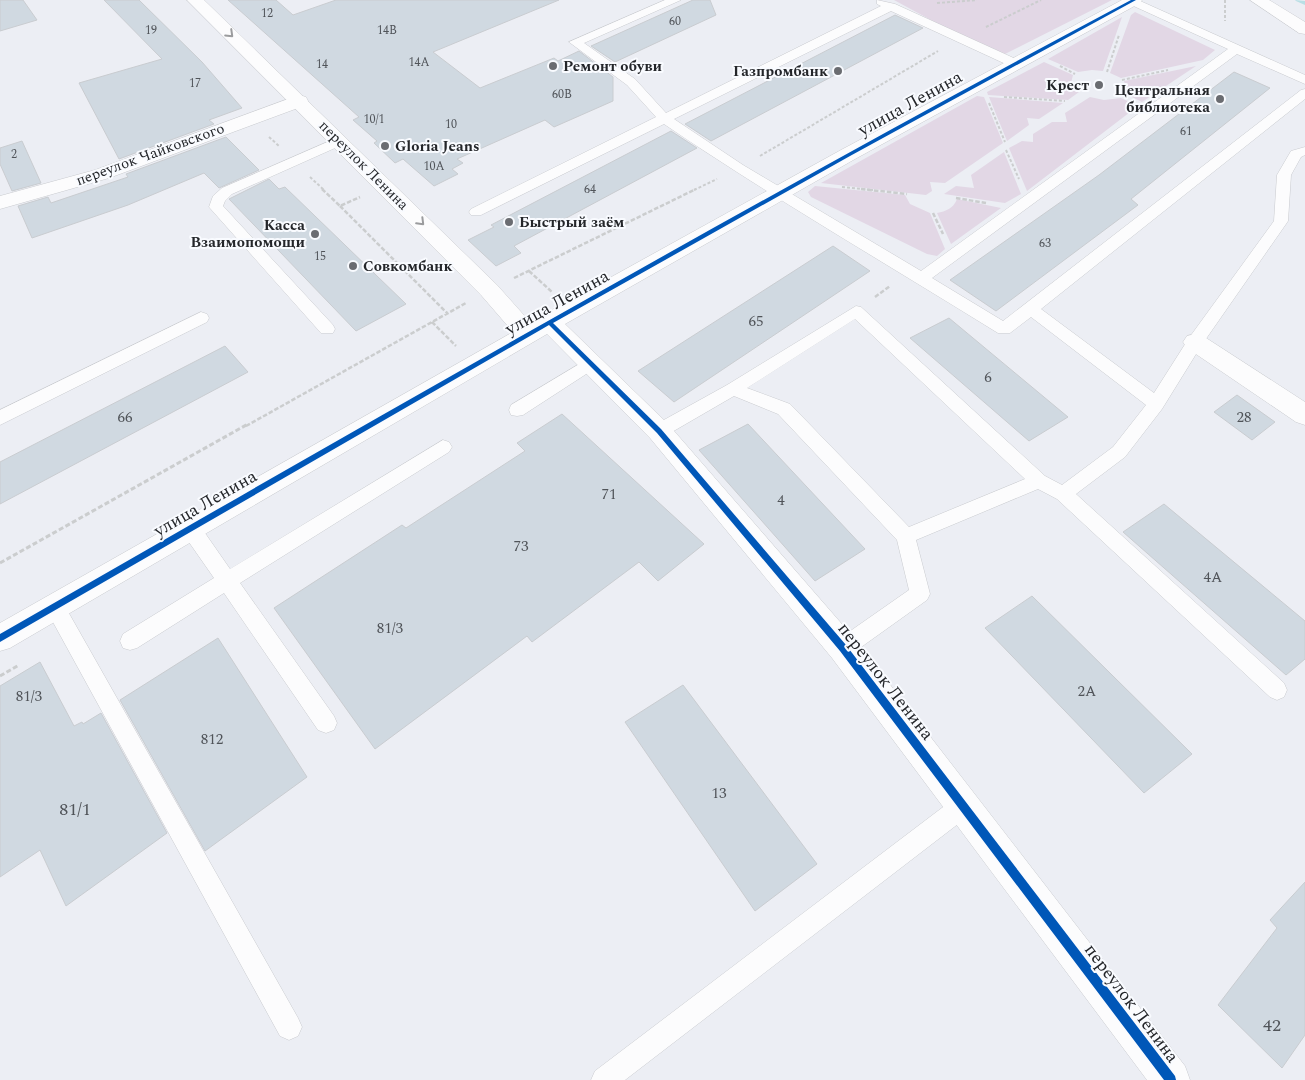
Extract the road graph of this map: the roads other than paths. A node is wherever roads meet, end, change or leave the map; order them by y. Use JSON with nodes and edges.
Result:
{"nodes":[{"id":1,"x":195,"y":0,"type":"edge"},
{"id":2,"x":675,"y":0,"type":"edge"},
{"id":3,"x":875,"y":0,"type":"edge"},
{"id":4,"x":1258,"y":0,"type":"edge"},
{"id":5,"x":1132,"y":1,"type":"edge"},
{"id":6,"x":891,"y":6,"type":"junction"},
{"id":7,"x":1305,"y":29,"type":"edge"},
{"id":8,"x":1236,"y":49,"type":"junction"},
{"id":9,"x":1014,"y":63,"type":"junction"},
{"id":10,"x":1305,"y":80,"type":"edge"},
{"id":11,"x":1305,"y":93,"type":"edge"},
{"id":12,"x":299,"y":100,"type":"junction"},
{"id":13,"x":664,"y":118,"type":"junction"},
{"id":14,"x":339,"y":141,"type":"junction"},
{"id":15,"x":1305,"y":151,"type":"edge"},
{"id":16,"x":781,"y":192,"type":"junction"},
{"id":17,"x":0,"y":203,"type":"edge"},
{"id":18,"x":476,"y":212,"type":"dead end"},
{"id":19,"x":916,"y":275,"type":"junction"},
{"id":20,"x":1031,"y":309,"type":"junction"},
{"id":21,"x":201,"y":318,"type":"dead end"},
{"id":22,"x":327,"y":329,"type":"dead end"},
{"id":23,"x":539,"y":329,"type":"junction"},
{"id":24,"x":1195,"y":342,"type":"junction"},
{"id":25,"x":591,"y":364,"type":"junction"},
{"id":26,"x":733,"y":390,"type":"junction"},
{"id":27,"x":1156,"y":404,"type":"junction"},
{"id":28,"x":517,"y":410,"type":"dead end"},
{"id":29,"x":1305,"y":414,"type":"edge"},
{"id":30,"x":0,"y":418,"type":"edge"},
{"id":31,"x":659,"y":432,"type":"junction"},
{"id":32,"x":443,"y":447,"type":"dead end"},
{"id":33,"x":1039,"y":480,"type":"junction"},
{"id":34,"x":1063,"y":494,"type":"junction"},
{"id":35,"x":190,"y":529,"type":"junction"},
{"id":36,"x":906,"y":536,"type":"junction"},
{"id":37,"x":227,"y":582,"type":"junction"},
{"id":38,"x":55,"y":607,"type":"junction"},
{"id":39,"x":0,"y":638,"type":"edge"},
{"id":40,"x":130,"y":641,"type":"dead end"},
{"id":41,"x":843,"y":648,"type":"junction"},
{"id":42,"x":1277,"y":690,"type":"dead end"},
{"id":43,"x":326,"y":724,"type":"dead end"},
{"id":44,"x":963,"y":806,"type":"junction"},
{"id":45,"x":289,"y":1027,"type":"dead end"},
{"id":46,"x":604,"y":1080,"type":"edge"},
{"id":47,"x":1171,"y":1080,"type":"edge"}],
"edges":[{"from":1,"to":12,"type":"street","name":"переулок Ленина","one_way":true},
{"from":2,"to":13,"type":"lane"},
{"from":3,"to":6,"type":"lane"},
{"from":4,"to":7,"type":"street"},
{"from":5,"to":8,"type":"lane"},
{"from":5,"to":9,"type":"street","name":"улица Ленина"},
{"from":6,"to":9,"type":"lane"},
{"from":6,"to":13,"type":"lane"},
{"from":8,"to":10,"type":"lane"},
{"from":8,"to":19,"type":"lane"},
{"from":9,"to":16,"type":"street","name":"улица Ленина"},
{"from":11,"to":20,"type":"lane"},
{"from":12,"to":14,"type":"street","name":"переулок Ленина"},
{"from":12,"to":17,"type":"street","name":"переулок Чайковского"},
{"from":13,"to":16,"type":"lane"},
{"from":13,"to":18,"type":"lane"},
{"from":14,"to":22,"type":"lane"},
{"from":14,"to":23,"type":"street","name":"переулок Ленина","one_way":true},
{"from":15,"to":24,"type":"lane"},
{"from":16,"to":19,"type":"lane"},
{"from":16,"to":23,"type":"street","name":"улица Ленина"},
{"from":19,"to":20,"type":"lane"},
{"from":20,"to":27,"type":"lane"},
{"from":21,"to":30,"type":"lane"},
{"from":23,"to":25,"type":"street","name":"переулок Ленина"},
{"from":23,"to":35,"type":"street","name":"улица Ленина"},
{"from":24,"to":27,"type":"lane"},
{"from":24,"to":29,"type":"street"},
{"from":25,"to":28,"type":"lane"},
{"from":25,"to":31,"type":"street","name":"переулок Ленина"},
{"from":26,"to":31,"type":"lane"},
{"from":26,"to":33,"type":"lane"},
{"from":26,"to":36,"type":"lane"},
{"from":27,"to":34,"type":"lane"},
{"from":31,"to":41,"type":"street","name":"переулок Ленина"},
{"from":32,"to":37,"type":"lane"},
{"from":33,"to":34,"type":"lane"},
{"from":33,"to":36,"type":"lane"},
{"from":34,"to":42,"type":"lane"},
{"from":35,"to":37,"type":"lane"},
{"from":35,"to":38,"type":"street","name":"улица Ленина"},
{"from":36,"to":41,"type":"lane"},
{"from":37,"to":40,"type":"lane"},
{"from":37,"to":43,"type":"lane"},
{"from":38,"to":39,"type":"street","name":"улица Ленина"},
{"from":38,"to":45,"type":"lane"},
{"from":41,"to":44,"type":"street","name":"переулок Ленина"},
{"from":44,"to":46,"type":"lane"},
{"from":44,"to":47,"type":"street","name":"переулок Ленина"}]}
